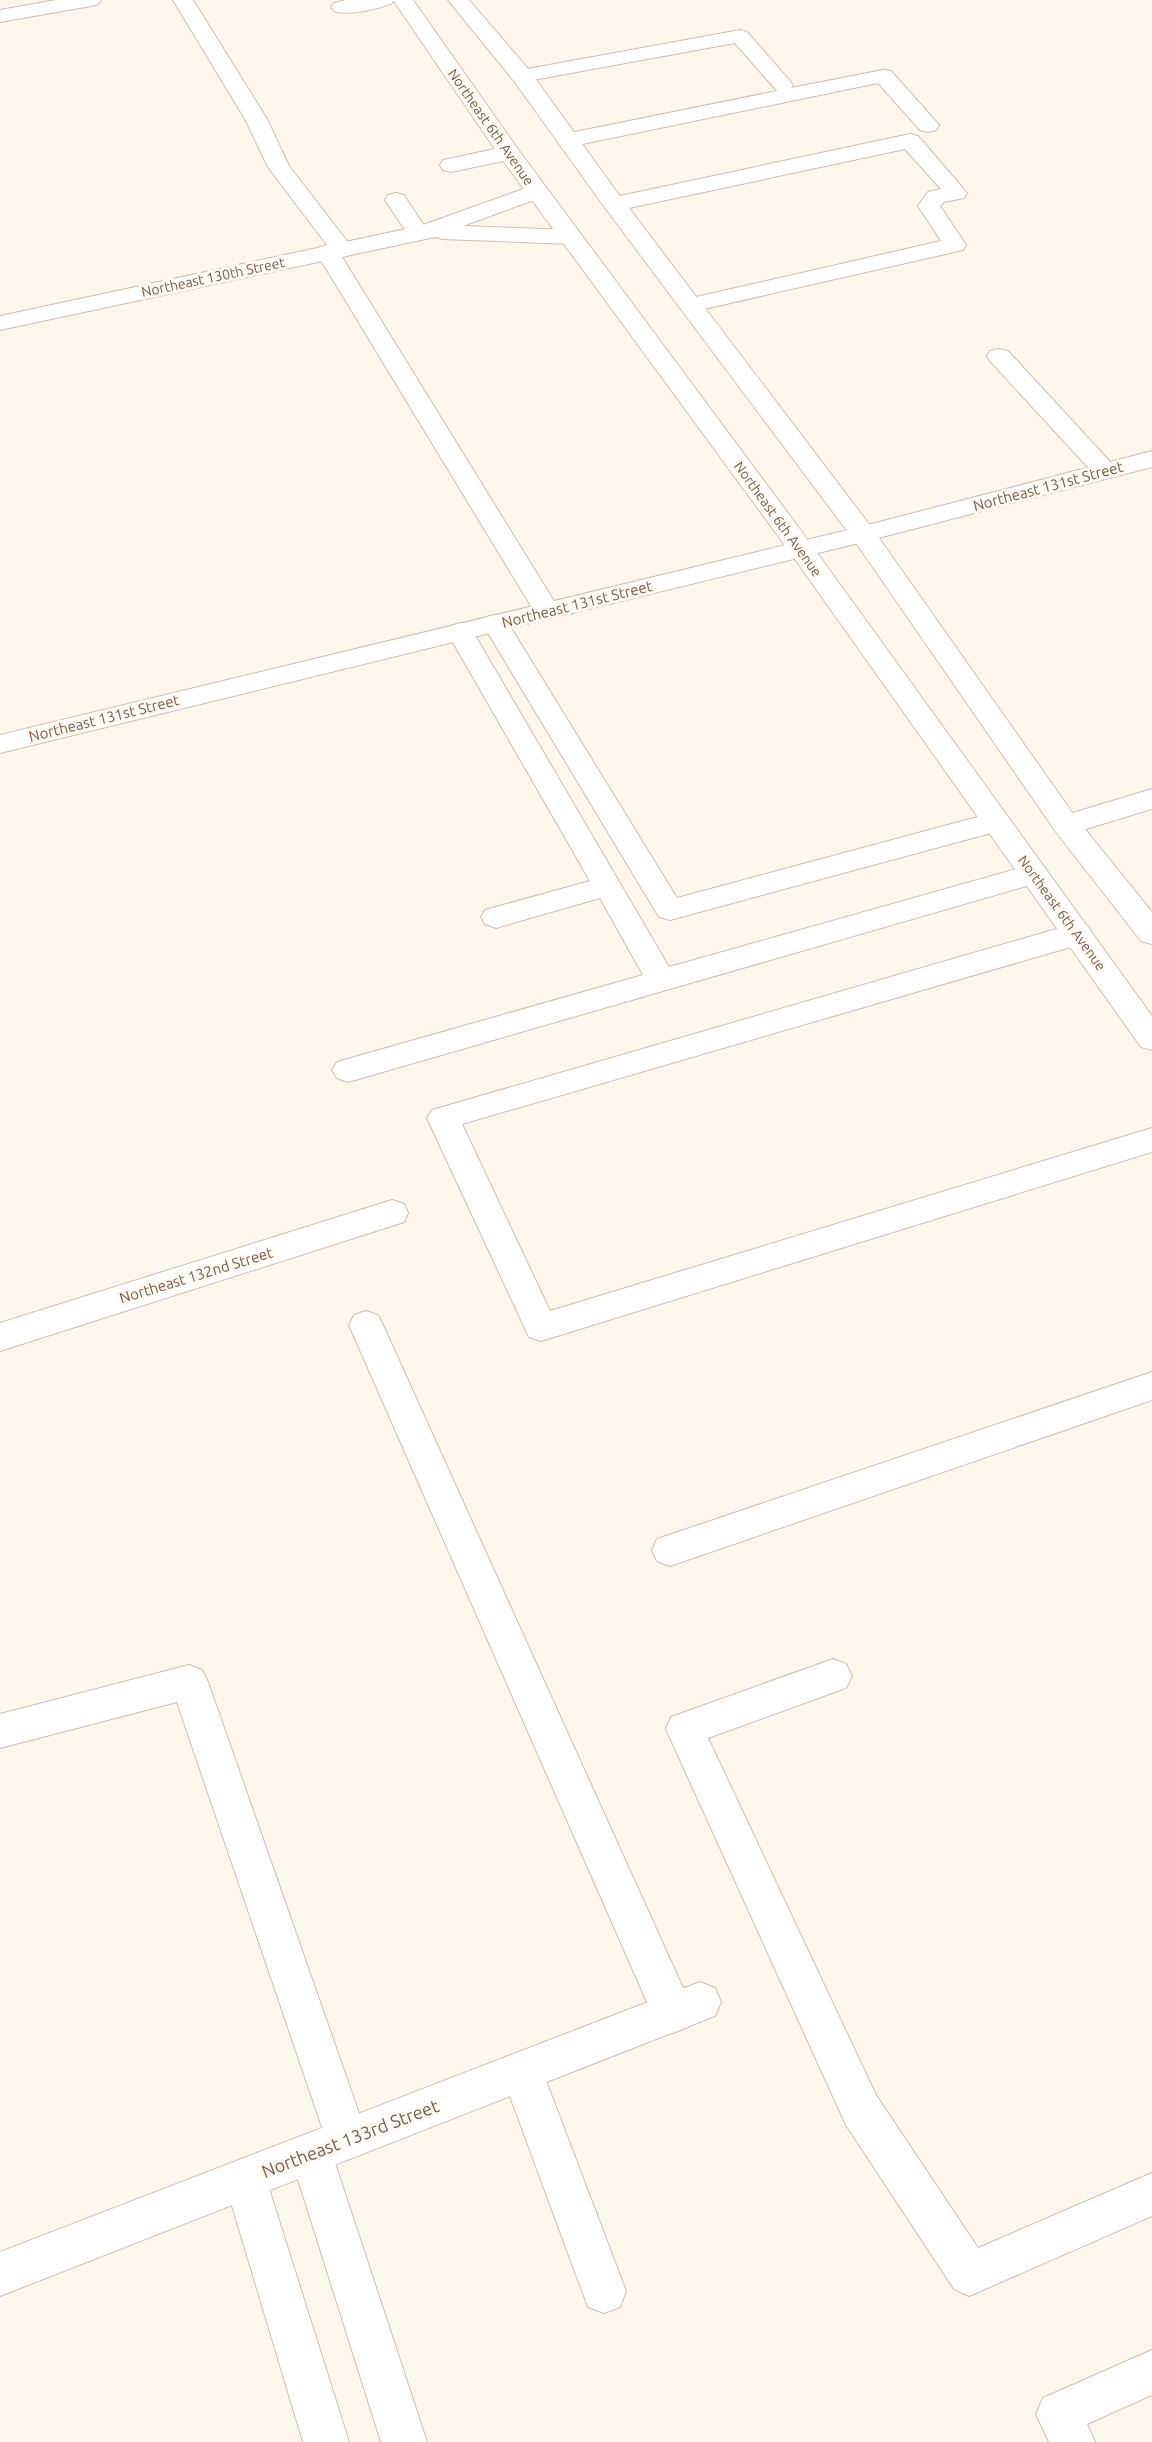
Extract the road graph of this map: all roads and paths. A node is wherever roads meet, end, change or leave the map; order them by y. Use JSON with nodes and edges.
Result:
{"nodes":[{"id":1,"x":91,"y":0,"type":"edge"},
{"id":2,"x":183,"y":0,"type":"edge"},
{"id":3,"x":384,"y":0,"type":"edge"},
{"id":4,"x":403,"y":0,"type":"edge"},
{"id":5,"x":458,"y":0,"type":"edge"},
{"id":6,"x":341,"y":8,"type":"dead end"},
{"id":7,"x":0,"y":16,"type":"edge"},
{"id":8,"x":522,"y":76,"type":"junction"},
{"id":9,"x":782,"y":86,"type":"dead end"},
{"id":10,"x":928,"y":125,"type":"dead end"},
{"id":11,"x":568,"y":140,"type":"junction"},
{"id":12,"x":509,"y":153,"type":"junction"},
{"id":13,"x":451,"y":165,"type":"dead end"},
{"id":14,"x":537,"y":191,"type":"junction"},
{"id":15,"x":396,"y":200,"type":"dead end"},
{"id":16,"x":615,"y":204,"type":"junction"},
{"id":17,"x":422,"y":233,"type":"junction"},
{"id":18,"x":571,"y":237,"type":"junction"},
{"id":19,"x":335,"y":251,"type":"junction"},
{"id":20,"x":690,"y":305,"type":"junction"},
{"id":21,"x":0,"y":323,"type":"edge"},
{"id":22,"x":999,"y":356,"type":"dead end"},
{"id":23,"x":1152,"y":459,"type":"edge"},
{"id":24,"x":1105,"y":471,"type":"junction"},
{"id":25,"x":863,"y":534,"type":"junction"},
{"id":26,"x":801,"y":549,"type":"junction"},
{"id":27,"x":547,"y":611,"type":"junction"},
{"id":28,"x":495,"y":623,"type":"junction"},
{"id":29,"x":460,"y":632,"type":"junction"},
{"id":30,"x":0,"y":744,"type":"edge"},
{"id":31,"x":1152,"y":799,"type":"edge"},
{"id":32,"x":996,"y":822,"type":"junction"},
{"id":33,"x":1066,"y":825,"type":"junction"},
{"id":34,"x":1034,"y":874,"type":"junction"},
{"id":35,"x":608,"y":886,"type":"junction"},
{"id":36,"x":496,"y":916,"type":"dead end"},
{"id":37,"x":1152,"y":933,"type":"edge"},
{"id":38,"x":1077,"y":934,"type":"junction"},
{"id":39,"x":662,"y":981,"type":"junction"},
{"id":40,"x":1152,"y":1039,"type":"edge"},
{"id":41,"x":348,"y":1070,"type":"dead end"},
{"id":42,"x":1152,"y":1140,"type":"edge"},
{"id":43,"x":392,"y":1213,"type":"dead end"},
{"id":44,"x":366,"y":1325,"type":"dead end"},
{"id":45,"x":0,"y":1337,"type":"edge"},
{"id":46,"x":1152,"y":1386,"type":"edge"},
{"id":47,"x":670,"y":1550,"type":"dead end"},
{"id":48,"x":833,"y":1676,"type":"dead end"},
{"id":49,"x":0,"y":1731,"type":"edge"},
{"id":50,"x":522,"y":2072,"type":"junction"},
{"id":51,"x":329,"y":2147,"type":"junction"},
{"id":52,"x":245,"y":2179,"type":"junction"},
{"id":53,"x":1152,"y":2194,"type":"edge"},
{"id":54,"x":0,"y":2274,"type":"edge"},
{"id":55,"x":604,"y":2291,"type":"dead end"},
{"id":56,"x":1152,"y":2372,"type":"edge"},
{"id":57,"x":326,"y":2442,"type":"edge"},
{"id":58,"x":404,"y":2442,"type":"edge"},
{"id":59,"x":1072,"y":2442,"type":"edge"}],
"edges":[{"from":1,"to":7,"type":"main road"},
{"from":2,"to":19,"type":"main road"},
{"from":3,"to":6,"type":"main road"},
{"from":4,"to":12,"type":"main road","name":"Northeast 6th Avenue"},
{"from":5,"to":8,"type":"main road"},
{"from":8,"to":9,"type":"main road"},
{"from":8,"to":11,"type":"main road"},
{"from":10,"to":11,"type":"main road"},
{"from":11,"to":16,"type":"main road"},
{"from":12,"to":13,"type":"main road"},
{"from":12,"to":14,"type":"main road","name":"Northeast 6th Avenue"},
{"from":14,"to":17,"type":"main road","name":"Northeast 130th Street"},
{"from":14,"to":18,"type":"main road","name":"Northeast 6th Avenue"},
{"from":15,"to":17,"type":"main road"},
{"from":16,"to":20,"type":"main road"},
{"from":16,"to":20,"type":"main road"},
{"from":17,"to":18,"type":"main road","name":"Northeast 130th Street"},
{"from":17,"to":19,"type":"main road","name":"Northeast 130th Street"},
{"from":18,"to":26,"type":"main road","name":"Northeast 6th Avenue"},
{"from":19,"to":21,"type":"main road","name":"Northeast 130th Street"},
{"from":19,"to":27,"type":"main road"},
{"from":20,"to":25,"type":"main road"},
{"from":22,"to":24,"type":"main road"},
{"from":23,"to":24,"type":"main road","name":"Northeast 131st Street"},
{"from":24,"to":25,"type":"main road","name":"Northeast 131st Street"},
{"from":25,"to":26,"type":"main road","name":"Northeast 131st Street"},
{"from":25,"to":33,"type":"main road"},
{"from":26,"to":27,"type":"main road","name":"Northeast 131st Street"},
{"from":26,"to":32,"type":"main road","name":"Northeast 6th Avenue"},
{"from":27,"to":28,"type":"main road","name":"Northeast 131st Street"},
{"from":28,"to":29,"type":"main road","name":"Northeast 131st Street"},
{"from":28,"to":32,"type":"main road"},
{"from":29,"to":30,"type":"main road","name":"Northeast 131st Street"},
{"from":29,"to":35,"type":"main road"},
{"from":31,"to":33,"type":"main road"},
{"from":32,"to":34,"type":"main road","name":"Northeast 6th Avenue"},
{"from":33,"to":37,"type":"main road"},
{"from":34,"to":38,"type":"main road","name":"Northeast 6th Avenue"},
{"from":34,"to":39,"type":"main road"},
{"from":35,"to":36,"type":"main road"},
{"from":35,"to":39,"type":"main road"},
{"from":38,"to":40,"type":"main road","name":"Northeast 6th Avenue"},
{"from":38,"to":42,"type":"main road"},
{"from":39,"to":41,"type":"main road"},
{"from":43,"to":45,"type":"main road","name":"Northeast 132nd Street"},
{"from":44,"to":50,"type":"main road","name":"Northeast 133rd Street"},
{"from":46,"to":47,"type":"main road"},
{"from":48,"to":53,"type":"main road"},
{"from":49,"to":51,"type":"main road"},
{"from":50,"to":51,"type":"main road","name":"Northeast 133rd Street"},
{"from":50,"to":55,"type":"main road"},
{"from":51,"to":52,"type":"main road","name":"Northeast 133rd Street"},
{"from":51,"to":58,"type":"main road"},
{"from":52,"to":54,"type":"main road","name":"Northeast 133rd Street"},
{"from":52,"to":57,"type":"main road"},
{"from":56,"to":59,"type":"main road"}]}
